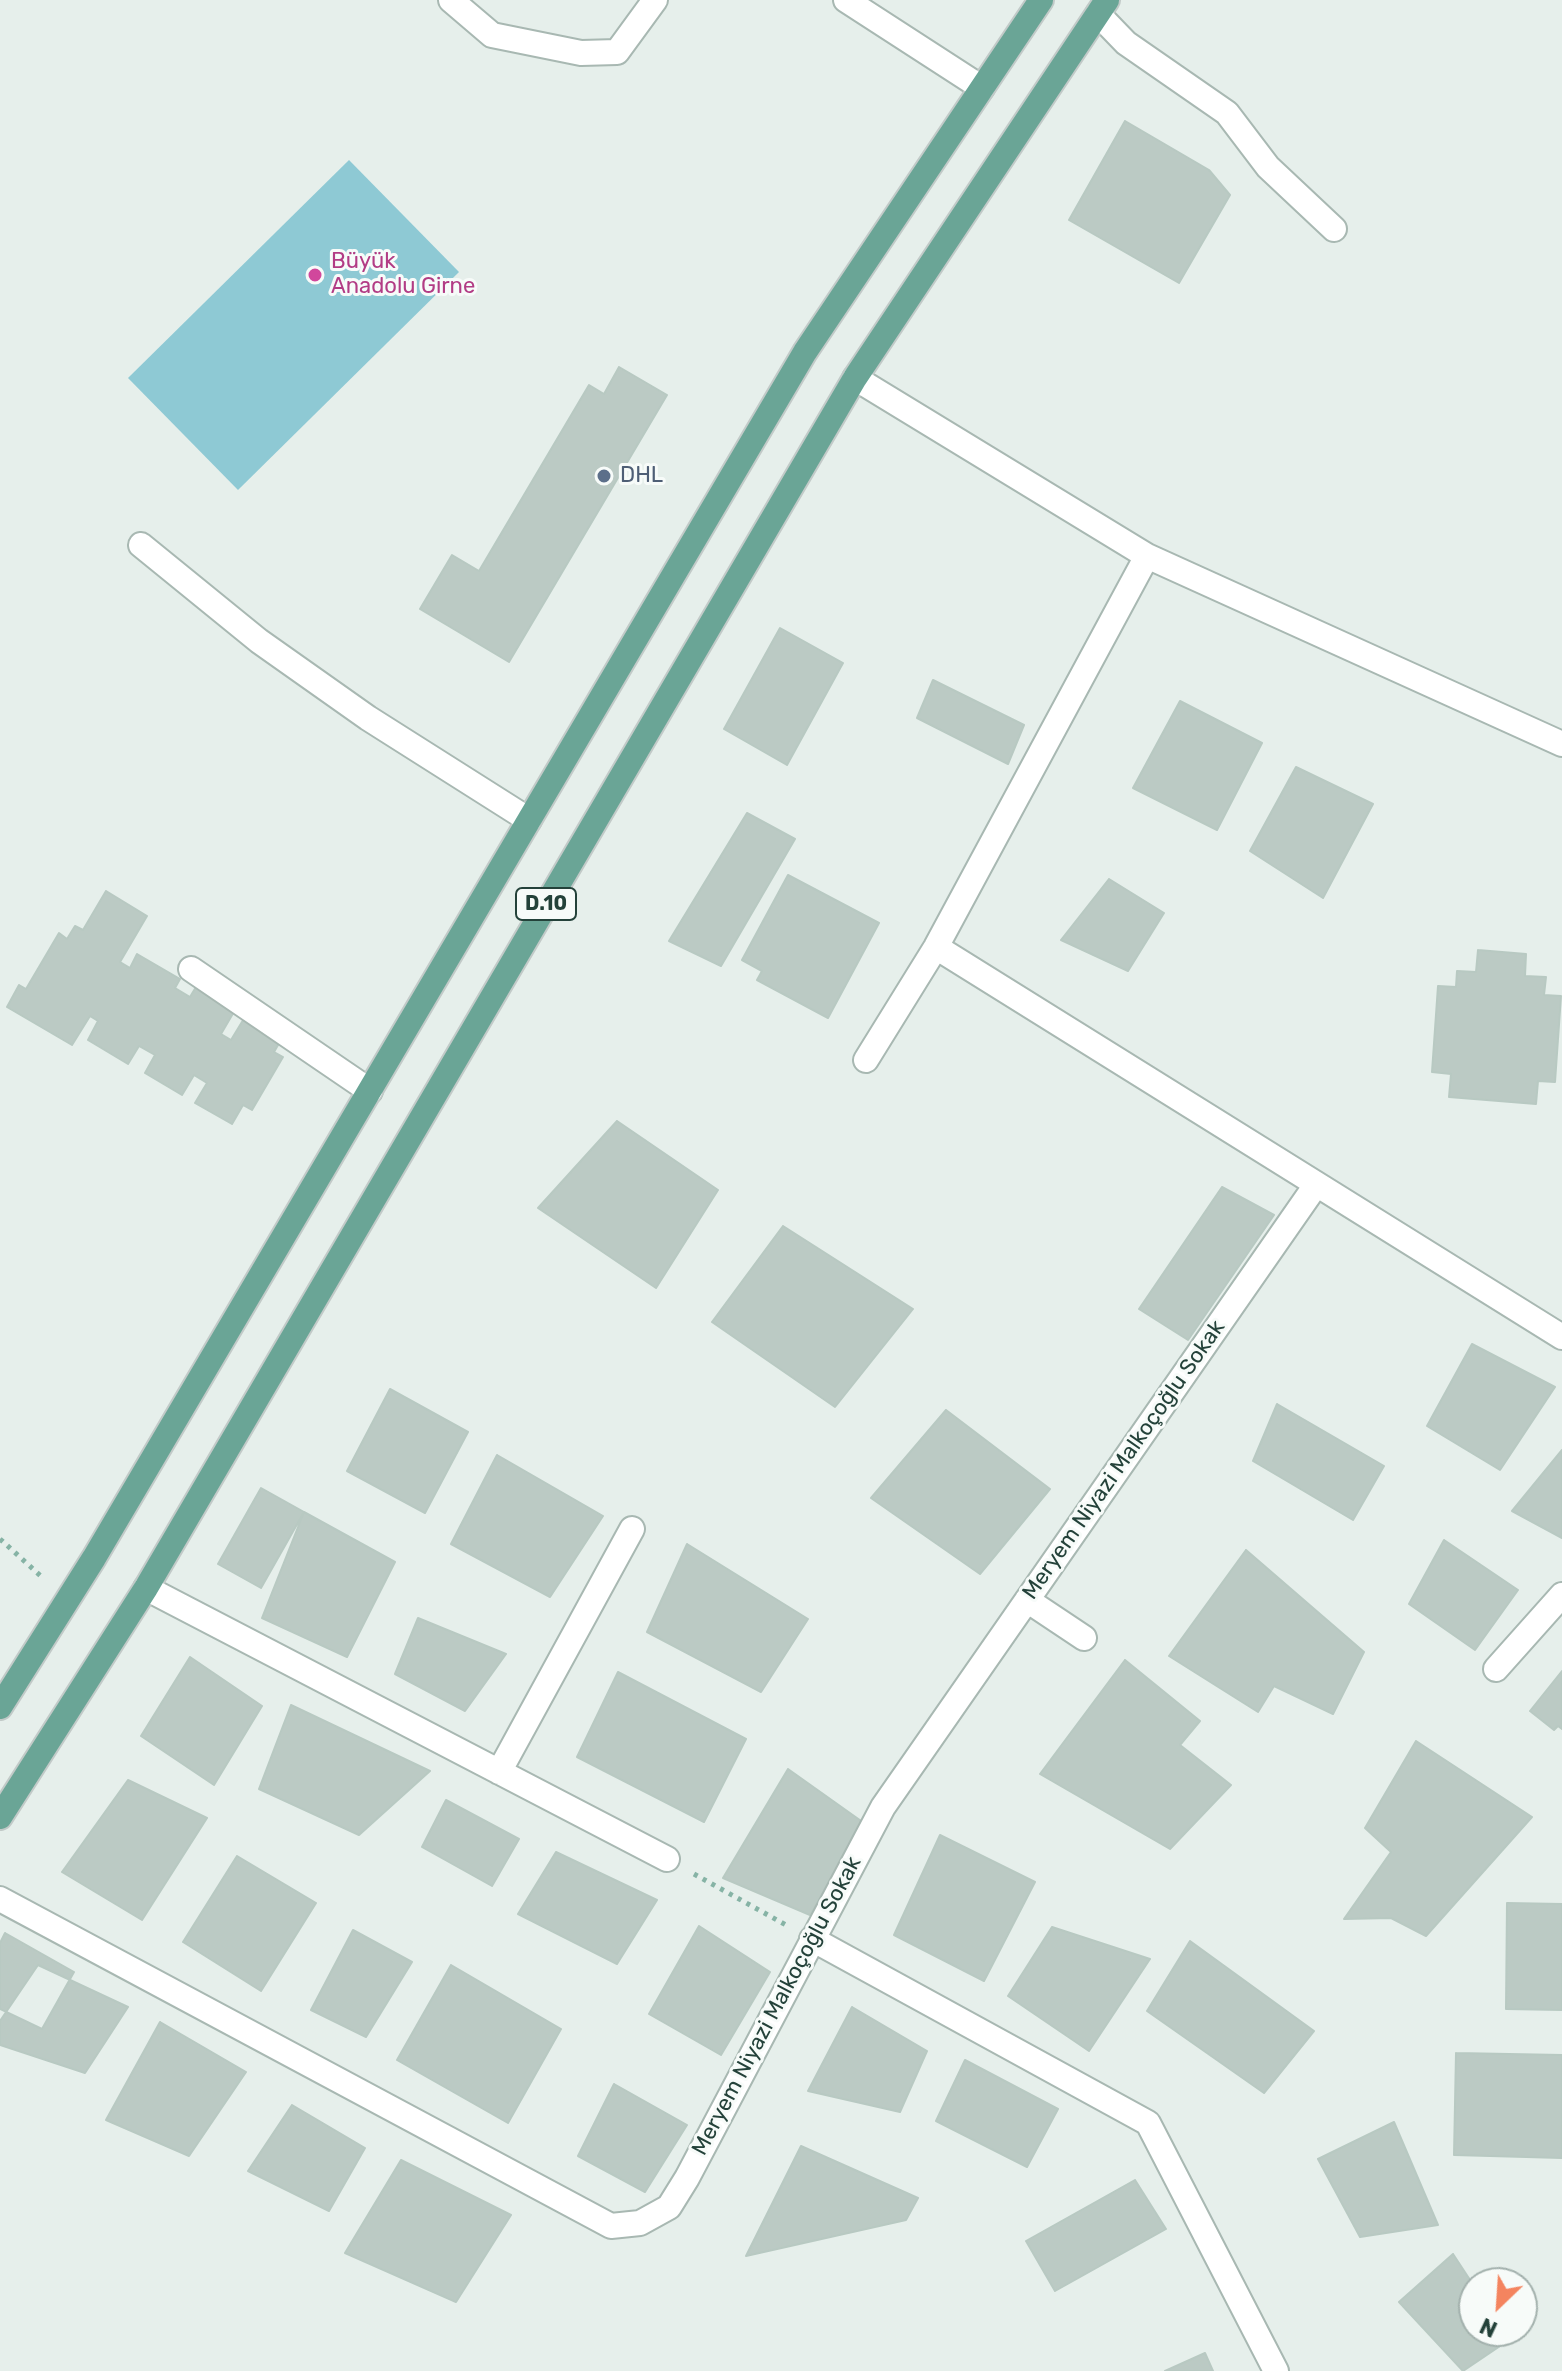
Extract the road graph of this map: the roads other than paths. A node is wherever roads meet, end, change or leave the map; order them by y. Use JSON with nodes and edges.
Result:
{"nodes":[{"id":1,"x":451,"y":0,"type":"edge"},
{"id":2,"x":655,"y":0,"type":"edge"},
{"id":3,"x":846,"y":0,"type":"edge"},
{"id":4,"x":1041,"y":0,"type":"edge"},
{"id":5,"x":1102,"y":7,"type":"edge"},
{"id":6,"x":982,"y":88,"type":"junction"},
{"id":7,"x":1334,"y":229,"type":"dead end"},
{"id":8,"x":855,"y":378,"type":"junction"},
{"id":9,"x":141,"y":545,"type":"dead end"},
{"id":10,"x":1147,"y":556,"type":"junction"},
{"id":11,"x":1562,"y":744,"type":"edge"},
{"id":12,"x":529,"y":820,"type":"junction"},
{"id":13,"x":936,"y":947,"type":"junction"},
{"id":14,"x":191,"y":969,"type":"dead end"},
{"id":15,"x":866,"y":1060,"type":"dead end"},
{"id":16,"x":370,"y":1091,"type":"junction"},
{"id":17,"x":1316,"y":1185,"type":"junction"},
{"id":18,"x":1562,"y":1337,"type":"edge"},
{"id":19,"x":632,"y":1529,"type":"dead end"},
{"id":20,"x":146,"y":1588,"type":"junction"},
{"id":21,"x":1562,"y":1595,"type":"edge"},
{"id":22,"x":1027,"y":1600,"type":"junction"},
{"id":23,"x":1084,"y":1638,"type":"dead end"},
{"id":24,"x":1496,"y":1669,"type":"dead end"},
{"id":25,"x":0,"y":1707,"type":"edge"},
{"id":26,"x":499,"y":1772,"type":"junction"},
{"id":27,"x":0,"y":1817,"type":"edge"},
{"id":28,"x":667,"y":1859,"type":"road end"},
{"id":29,"x":0,"y":1899,"type":"edge"},
{"id":30,"x":812,"y":1939,"type":"junction"},
{"id":31,"x":1276,"y":2371,"type":"edge"}],
"edges":[{"from":1,"to":2,"type":"street"},
{"from":3,"to":6,"type":"street"},
{"from":4,"to":6,"type":"main road","number":"D.10"},
{"from":5,"to":7,"type":"street"},
{"from":5,"to":8,"type":"main road","number":"D.10"},
{"from":6,"to":12,"type":"main road","number":"D.10"},
{"from":8,"to":10,"type":"street"},
{"from":8,"to":20,"type":"main road","number":"D.10"},
{"from":9,"to":12,"type":"street"},
{"from":10,"to":11,"type":"street"},
{"from":10,"to":13,"type":"street"},
{"from":12,"to":16,"type":"main road","number":"D.10"},
{"from":13,"to":15,"type":"street"},
{"from":13,"to":17,"type":"street"},
{"from":14,"to":16,"type":"street"},
{"from":16,"to":25,"type":"main road","number":"D.10"},
{"from":17,"to":18,"type":"street"},
{"from":17,"to":22,"type":"street","name":"Meryem Niyazi Malkoçoğlu Sokak"},
{"from":19,"to":26,"type":"street"},
{"from":20,"to":26,"type":"street"},
{"from":20,"to":27,"type":"main road","number":"D.10"},
{"from":21,"to":24,"type":"street"},
{"from":22,"to":23,"type":"street"},
{"from":22,"to":30,"type":"street","name":"Meryem Niyazi Malkoçoğlu Sokak"},
{"from":26,"to":28,"type":"street"},
{"from":29,"to":30,"type":"street","name":"Meryem Niyazi Malkoçoğlu Sokak"},
{"from":30,"to":31,"type":"street"}]}
